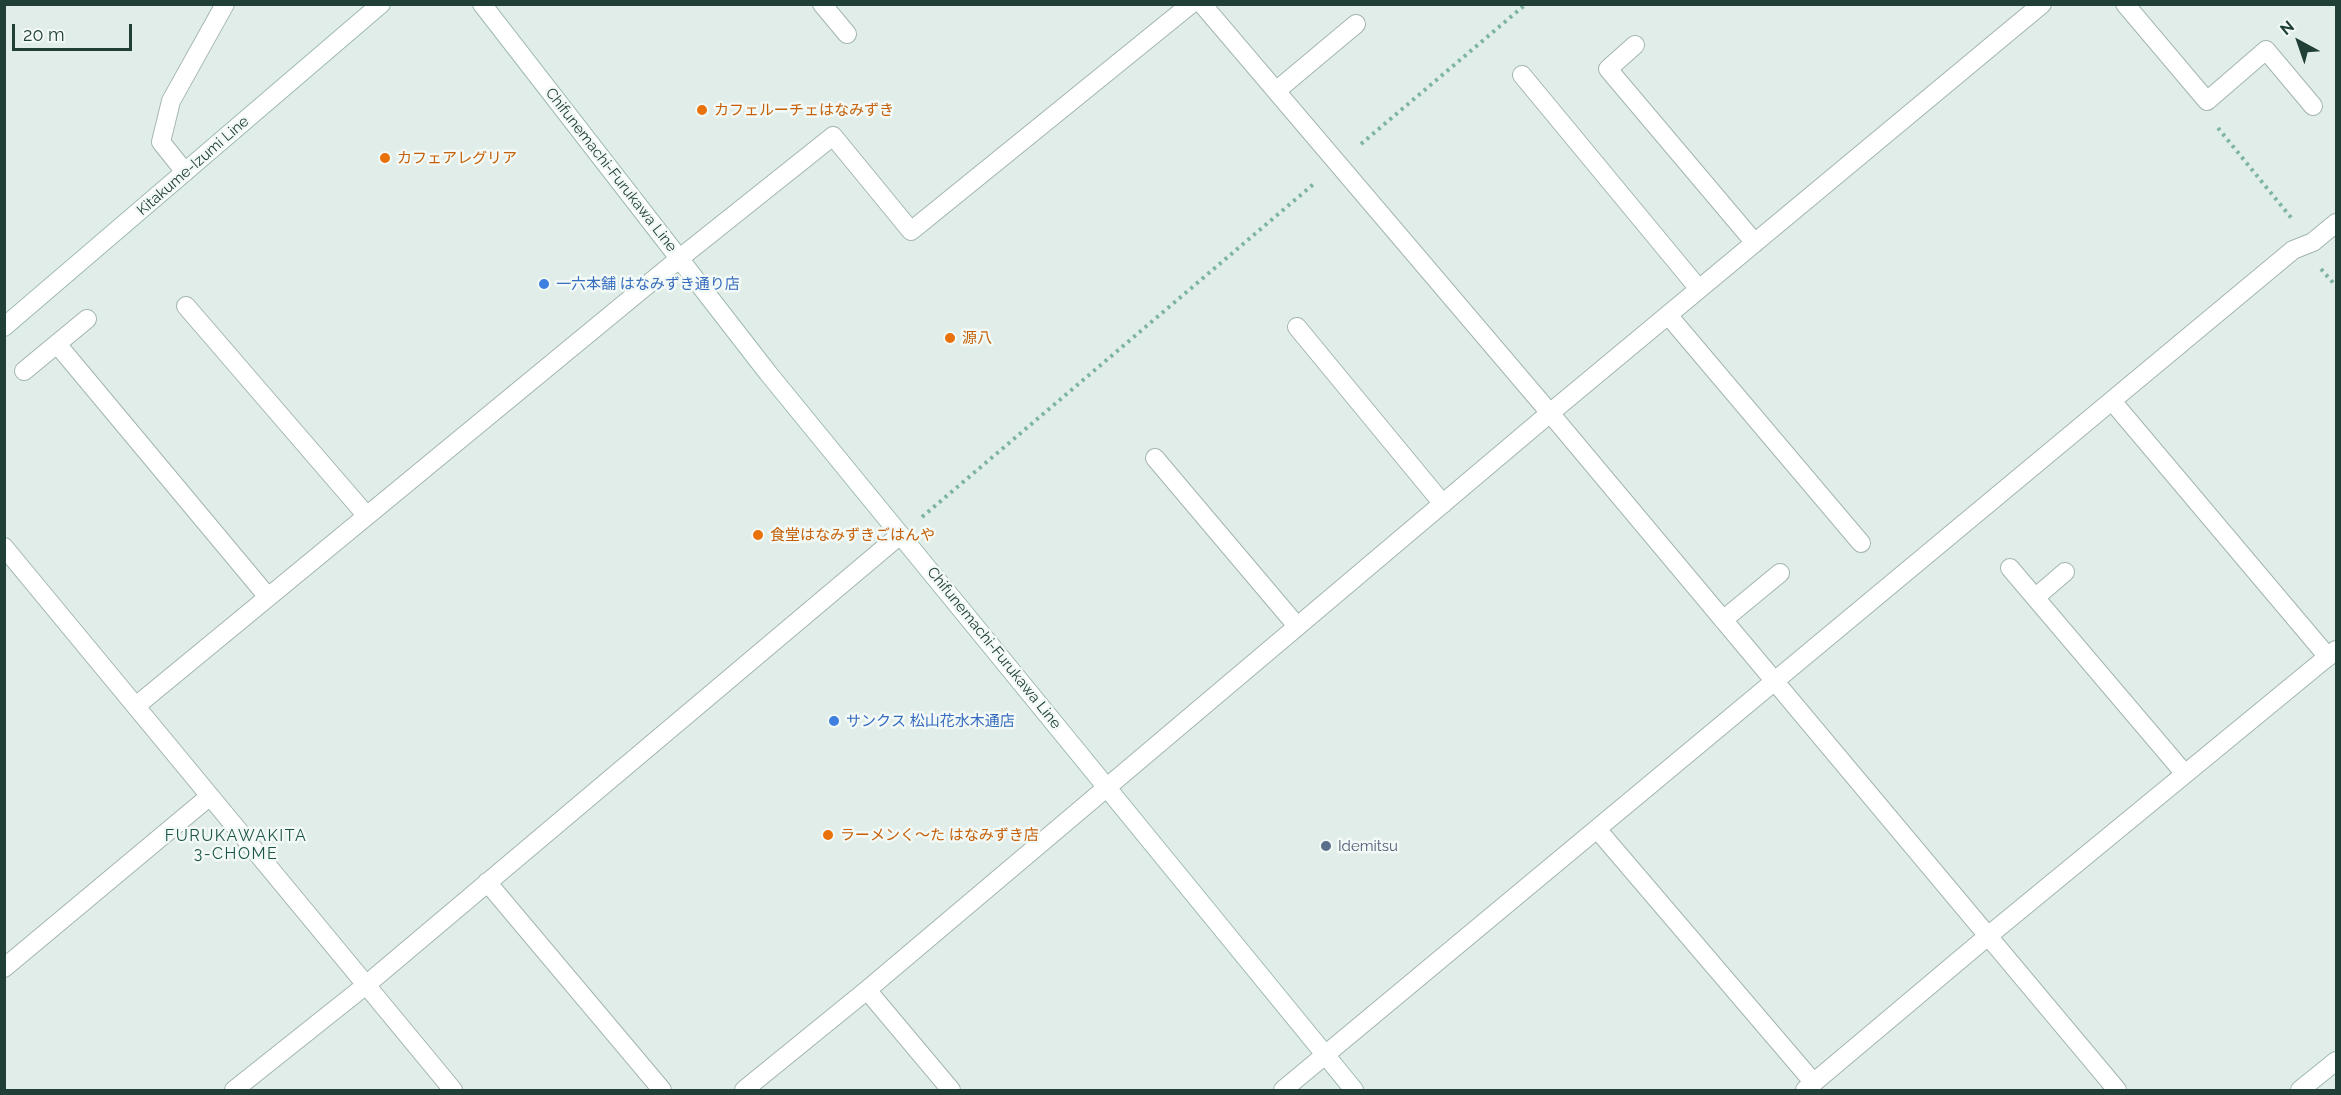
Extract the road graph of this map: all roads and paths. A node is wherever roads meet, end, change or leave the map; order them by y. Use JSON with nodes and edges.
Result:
{"nodes":[{"id":1,"x":225,"y":4,"type":"edge"},
{"id":2,"x":381,"y":4,"type":"edge"},
{"id":3,"x":482,"y":4,"type":"edge"},
{"id":4,"x":822,"y":4,"type":"edge"},
{"id":5,"x":1191,"y":4,"type":"edge"},
{"id":6,"x":1202,"y":4,"type":"edge"},
{"id":7,"x":1526,"y":4,"type":"edge"},
{"id":8,"x":2042,"y":4,"type":"edge"},
{"id":9,"x":2125,"y":4,"type":"edge"},
{"id":10,"x":1356,"y":24,"type":"dead end"},
{"id":11,"x":847,"y":34,"type":"dead end"},
{"id":12,"x":1635,"y":45,"type":"dead end"},
{"id":13,"x":1522,"y":75,"type":"dead end"},
{"id":14,"x":1276,"y":91,"type":"junction"},
{"id":15,"x":2207,"y":101,"type":"junction"},
{"id":16,"x":2313,"y":106,"type":"dead end"},
{"id":17,"x":1337,"y":164,"type":"junction"},
{"id":18,"x":185,"y":172,"type":"junction"},
{"id":19,"x":2337,"y":223,"type":"edge"},
{"id":20,"x":1755,"y":243,"type":"junction"},
{"id":21,"x":2305,"y":245,"type":"junction"},
{"id":22,"x":680,"y":258,"type":"junction"},
{"id":23,"x":2337,"y":286,"type":"edge"},
{"id":24,"x":1699,"y":290,"type":"junction"},
{"id":25,"x":186,"y":306,"type":"dead end"},
{"id":26,"x":1668,"y":315,"type":"junction"},
{"id":27,"x":7,"y":319,"type":"edge"},
{"id":28,"x":87,"y":319,"type":"dead end"},
{"id":29,"x":1297,"y":327,"type":"dead end"},
{"id":30,"x":57,"y":344,"type":"junction"},
{"id":31,"x":24,"y":371,"type":"dead end"},
{"id":32,"x":2112,"y":401,"type":"junction"},
{"id":33,"x":1550,"y":414,"type":"junction"},
{"id":34,"x":1155,"y":458,"type":"dead end"},
{"id":35,"x":1443,"y":504,"type":"junction"},
{"id":36,"x":367,"y":516,"type":"junction"},
{"id":37,"x":900,"y":534,"type":"junction"},
{"id":38,"x":1861,"y":543,"type":"dead end"},
{"id":39,"x":4,"y":547,"type":"edge"},
{"id":40,"x":2010,"y":568,"type":"dead end"},
{"id":41,"x":2065,"y":572,"type":"dead end"},
{"id":42,"x":1780,"y":573,"type":"dead end"},
{"id":43,"x":268,"y":597,"type":"junction"},
{"id":44,"x":2036,"y":597,"type":"junction"},
{"id":45,"x":1723,"y":620,"type":"junction"},
{"id":46,"x":1297,"y":626,"type":"junction"},
{"id":47,"x":2332,"y":653,"type":"edge"},
{"id":48,"x":1775,"y":682,"type":"junction"},
{"id":49,"x":136,"y":706,"type":"junction"},
{"id":50,"x":2185,"y":774,"type":"junction"},
{"id":51,"x":1107,"y":786,"type":"junction"},
{"id":52,"x":210,"y":796,"type":"junction"},
{"id":53,"x":1597,"y":829,"type":"junction"},
{"id":54,"x":487,"y":882,"type":"junction"},
{"id":55,"x":1988,"y":936,"type":"junction"},
{"id":56,"x":4,"y":968,"type":"edge"},
{"id":57,"x":366,"y":985,"type":"junction"},
{"id":58,"x":867,"y":990,"type":"junction"},
{"id":59,"x":1325,"y":1055,"type":"junction"},
{"id":60,"x":2337,"y":1061,"type":"edge"},
{"id":61,"x":1809,"y":1087,"type":"edge"},
{"id":62,"x":234,"y":1090,"type":"edge"},
{"id":63,"x":453,"y":1090,"type":"edge"},
{"id":64,"x":662,"y":1090,"type":"edge"},
{"id":65,"x":744,"y":1090,"type":"edge"},
{"id":66,"x":951,"y":1090,"type":"edge"},
{"id":67,"x":1282,"y":1090,"type":"edge"},
{"id":68,"x":1353,"y":1090,"type":"edge"},
{"id":69,"x":2117,"y":1090,"type":"edge"},
{"id":70,"x":2300,"y":1090,"type":"edge"}],
"edges":[{"from":1,"to":18,"type":"street"},
{"from":2,"to":18,"type":"street","name":"Kitakume-Izumi Line"},
{"from":3,"to":22,"type":"street","name":"Chifunemachi-Furukawa Line"},
{"from":4,"to":11,"type":"street"},
{"from":5,"to":22,"type":"street"},
{"from":6,"to":14,"type":"street"},
{"from":7,"to":17,"type":"path"},
{"from":8,"to":20,"type":"street"},
{"from":9,"to":15,"type":"street"},
{"from":10,"to":14,"type":"street"},
{"from":12,"to":20,"type":"street"},
{"from":13,"to":24,"type":"street"},
{"from":14,"to":17,"type":"street"},
{"from":15,"to":16,"type":"street"},
{"from":15,"to":21,"type":"path"},
{"from":17,"to":33,"type":"street"},
{"from":17,"to":37,"type":"path"},
{"from":18,"to":27,"type":"street","name":"Kitakume-Izumi Line"},
{"from":19,"to":21,"type":"street"},
{"from":20,"to":24,"type":"street"},
{"from":21,"to":23,"type":"path"},
{"from":21,"to":32,"type":"street"},
{"from":22,"to":36,"type":"street"},
{"from":22,"to":37,"type":"street","name":"Chifunemachi-Furukawa Line"},
{"from":24,"to":26,"type":"street"},
{"from":25,"to":36,"type":"street"},
{"from":26,"to":33,"type":"street"},
{"from":26,"to":38,"type":"street"},
{"from":28,"to":30,"type":"street"},
{"from":29,"to":35,"type":"street"},
{"from":30,"to":31,"type":"street"},
{"from":30,"to":43,"type":"street"},
{"from":32,"to":47,"type":"street"},
{"from":32,"to":48,"type":"street"},
{"from":33,"to":35,"type":"street"},
{"from":33,"to":45,"type":"street"},
{"from":34,"to":46,"type":"street"},
{"from":35,"to":46,"type":"street"},
{"from":36,"to":43,"type":"street"},
{"from":37,"to":51,"type":"street","name":"Chifunemachi-Furukawa Line"},
{"from":37,"to":54,"type":"street"},
{"from":39,"to":49,"type":"street"},
{"from":40,"to":44,"type":"street"},
{"from":41,"to":44,"type":"street"},
{"from":42,"to":45,"type":"street"},
{"from":43,"to":49,"type":"street"},
{"from":44,"to":50,"type":"street"},
{"from":45,"to":48,"type":"street"},
{"from":46,"to":51,"type":"street"},
{"from":47,"to":50,"type":"street"},
{"from":48,"to":53,"type":"street"},
{"from":48,"to":55,"type":"street"},
{"from":49,"to":52,"type":"street"},
{"from":50,"to":55,"type":"street"},
{"from":51,"to":58,"type":"street"},
{"from":51,"to":59,"type":"street","name":"Chifunemachi-Furukawa Line"},
{"from":52,"to":56,"type":"street"},
{"from":52,"to":57,"type":"street"},
{"from":53,"to":59,"type":"street"},
{"from":53,"to":61,"type":"street"},
{"from":54,"to":57,"type":"street"},
{"from":54,"to":64,"type":"street"},
{"from":55,"to":61,"type":"street"},
{"from":55,"to":69,"type":"street"},
{"from":57,"to":62,"type":"street"},
{"from":57,"to":63,"type":"street"},
{"from":58,"to":65,"type":"street"},
{"from":58,"to":66,"type":"street"},
{"from":59,"to":67,"type":"street"},
{"from":59,"to":68,"type":"street","name":"Chifunemachi-Furukawa Line"},
{"from":60,"to":70,"type":"street"}]}
